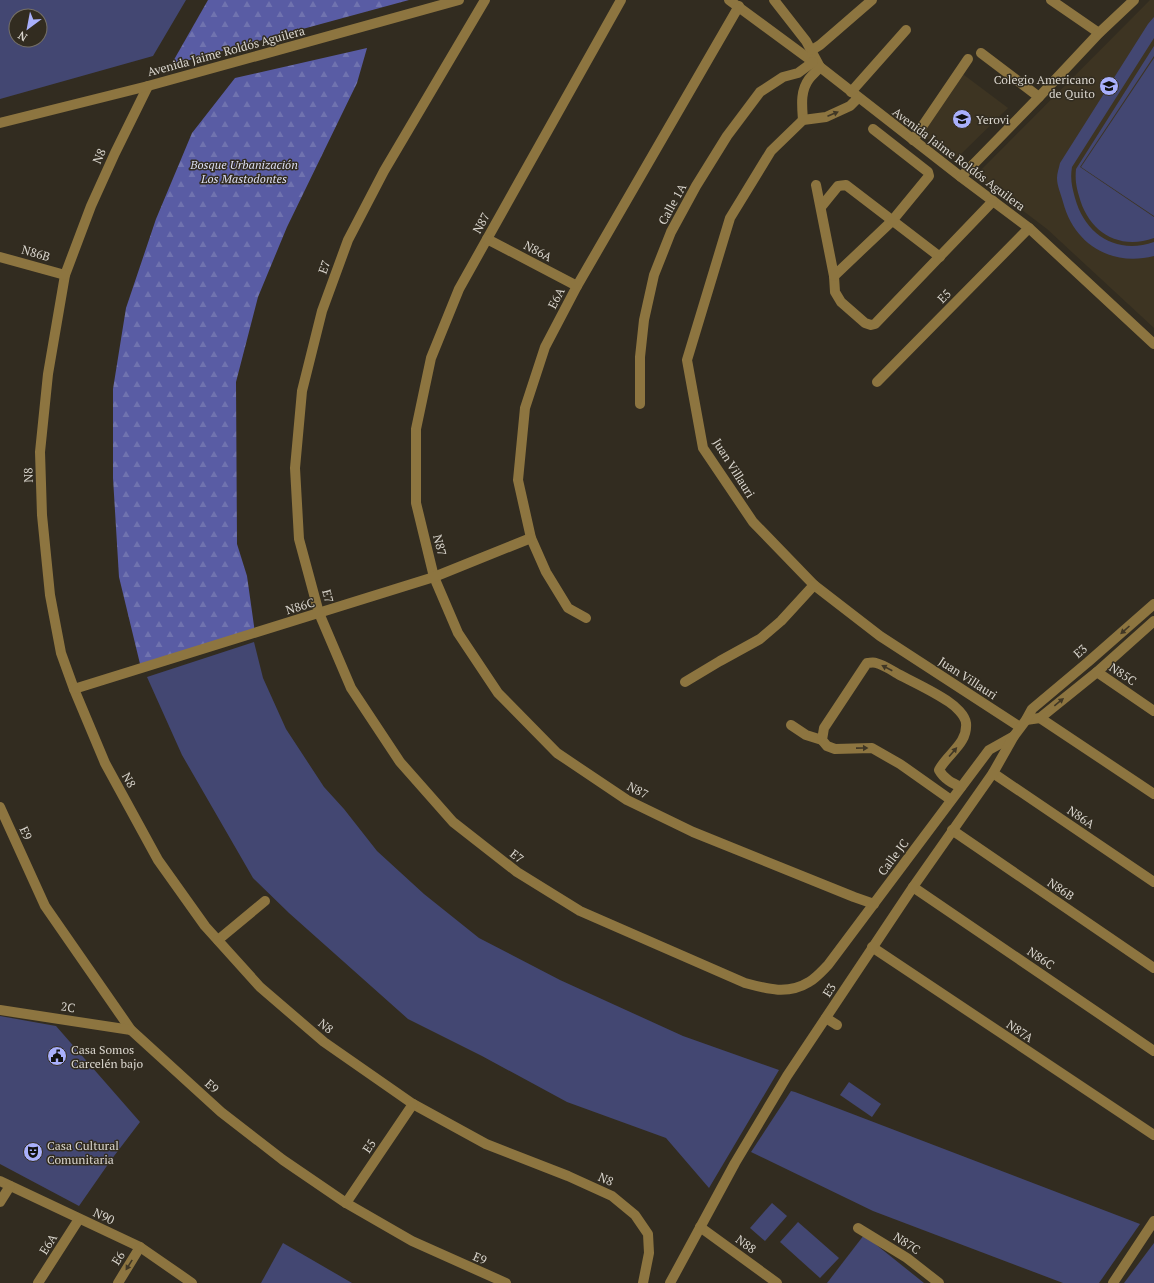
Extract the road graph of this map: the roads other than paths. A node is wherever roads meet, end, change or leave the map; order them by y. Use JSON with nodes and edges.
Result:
{"nodes":[{"id":1,"x":459,"y":0,"type":"edge"},
{"id":2,"x":484,"y":0,"type":"edge"},
{"id":3,"x":622,"y":0,"type":"edge"},
{"id":4,"x":729,"y":0,"type":"edge"},
{"id":5,"x":774,"y":0,"type":"edge"},
{"id":6,"x":872,"y":0,"type":"edge"},
{"id":7,"x":1051,"y":0,"type":"edge"},
{"id":8,"x":1134,"y":0,"type":"edge"},
{"id":9,"x":737,"y":3,"type":"edge"},
{"id":10,"x":906,"y":30,"type":"dead end"},
{"id":11,"x":1099,"y":33,"type":"junction"},
{"id":12,"x":812,"y":50,"type":"junction"},
{"id":13,"x":981,"y":53,"type":"dead end"},
{"id":14,"x":968,"y":59,"type":"dead end"},
{"id":15,"x":817,"y":65,"type":"junction"},
{"id":16,"x":148,"y":86,"type":"junction"},
{"id":17,"x":855,"y":95,"type":"junction"},
{"id":18,"x":1039,"y":98,"type":"junction"},
{"id":19,"x":803,"y":120,"type":"junction"},
{"id":20,"x":0,"y":122,"type":"edge"},
{"id":21,"x":873,"y":129,"type":"dead end"},
{"id":22,"x":913,"y":140,"type":"junction"},
{"id":23,"x":960,"y":177,"type":"junction"},
{"id":24,"x":816,"y":185,"type":"dead end"},
{"id":25,"x":993,"y":201,"type":"junction"},
{"id":26,"x":821,"y":207,"type":"junction"},
{"id":27,"x":892,"y":221,"type":"junction"},
{"id":28,"x":1029,"y":228,"type":"junction"},
{"id":29,"x":487,"y":239,"type":"junction"},
{"id":30,"x":0,"y":257,"type":"edge"},
{"id":31,"x":940,"y":257,"type":"junction"},
{"id":32,"x":64,"y":275,"type":"junction"},
{"id":33,"x":834,"y":276,"type":"junction"},
{"id":34,"x":577,"y":286,"type":"junction"},
{"id":35,"x":1154,"y":344,"type":"edge"},
{"id":36,"x":877,"y":382,"type":"dead end"},
{"id":37,"x":640,"y":404,"type":"dead end"},
{"id":38,"x":530,"y":538,"type":"junction"},
{"id":39,"x":434,"y":577,"type":"junction"},
{"id":40,"x":814,"y":585,"type":"junction"},
{"id":41,"x":1154,"y":604,"type":"edge"},
{"id":42,"x":319,"y":613,"type":"junction"},
{"id":43,"x":586,"y":618,"type":"dead end"},
{"id":44,"x":1153,"y":624,"type":"edge"},
{"id":45,"x":1097,"y":672,"type":"junction"},
{"id":46,"x":684,"y":682,"type":"dead end"},
{"id":47,"x":74,"y":689,"type":"junction"},
{"id":48,"x":1154,"y":711,"type":"edge"},
{"id":49,"x":1040,"y":718,"type":"junction"},
{"id":50,"x":791,"y":725,"type":"dead end"},
{"id":51,"x":1020,"y":728,"type":"junction"},
{"id":52,"x":822,"y":740,"type":"junction"},
{"id":53,"x":993,"y":773,"type":"junction"},
{"id":54,"x":961,"y":787,"type":"junction"},
{"id":55,"x":1154,"y":794,"type":"edge"},
{"id":56,"x":951,"y":800,"type":"junction"},
{"id":57,"x":0,"y":807,"type":"edge"},
{"id":58,"x":952,"y":830,"type":"junction"},
{"id":59,"x":1154,"y":882,"type":"edge"},
{"id":60,"x":913,"y":887,"type":"junction"},
{"id":61,"x":265,"y":901,"type":"dead end"},
{"id":62,"x":874,"y":904,"type":"junction"},
{"id":63,"x":218,"y":940,"type":"junction"},
{"id":64,"x":872,"y":947,"type":"junction"},
{"id":65,"x":1154,"y":968,"type":"edge"},
{"id":66,"x":790,"y":990,"type":"joint"},
{"id":67,"x":0,"y":1010,"type":"edge"},
{"id":68,"x":826,"y":1018,"type":"junction"},
{"id":69,"x":837,"y":1025,"type":"dead end"},
{"id":70,"x":131,"y":1030,"type":"junction"},
{"id":71,"x":1154,"y":1051,"type":"edge"},
{"id":72,"x":413,"y":1104,"type":"junction"},
{"id":73,"x":1154,"y":1135,"type":"edge"},
{"id":74,"x":0,"y":1181,"type":"edge"},
{"id":75,"x":10,"y":1186,"type":"junction"},
{"id":76,"x":0,"y":1202,"type":"edge"},
{"id":77,"x":346,"y":1203,"type":"junction"},
{"id":78,"x":79,"y":1219,"type":"junction"},
{"id":79,"x":1154,"y":1221,"type":"edge"},
{"id":80,"x":700,"y":1227,"type":"junction"},
{"id":81,"x":858,"y":1228,"type":"dead end"},
{"id":82,"x":140,"y":1247,"type":"junction"},
{"id":83,"x":38,"y":1283,"type":"edge"},
{"id":84,"x":118,"y":1283,"type":"edge"},
{"id":85,"x":192,"y":1283,"type":"edge"},
{"id":86,"x":506,"y":1283,"type":"edge"},
{"id":87,"x":643,"y":1283,"type":"edge"},
{"id":88,"x":670,"y":1283,"type":"edge"},
{"id":89,"x":777,"y":1283,"type":"edge"},
{"id":90,"x":939,"y":1283,"type":"edge"},
{"id":91,"x":1113,"y":1283,"type":"edge"}],
"edges":[{"from":1,"to":16,"type":"street","name":"Avenida Jaime Roldós Aguilera"},
{"from":2,"to":42,"type":"street","name":"E7"},
{"from":3,"to":29,"type":"street","name":"N87"},
{"from":4,"to":9,"type":"street","name":"Avenida Jaime Roldós Aguilera"},
{"from":5,"to":12,"type":"street"},
{"from":6,"to":12,"type":"street"},
{"from":7,"to":11,"type":"street"},
{"from":8,"to":11,"type":"street"},
{"from":9,"to":15,"type":"street","name":"Avenida Jaime Roldós Aguilera"},
{"from":9,"to":34,"type":"street","name":"E6A"},
{"from":10,"to":17,"type":"street"},
{"from":11,"to":18,"type":"street"},
{"from":12,"to":15,"type":"street"},
{"from":13,"to":18,"type":"street"},
{"from":14,"to":22,"type":"street"},
{"from":15,"to":17,"type":"street","name":"Avenida Jaime Roldós Aguilera"},
{"from":15,"to":19,"type":"street"},
{"from":15,"to":37,"type":"street","name":"Calle 1A"},
{"from":16,"to":20,"type":"street","name":"Avenida Jaime Roldós Aguilera"},
{"from":16,"to":32,"type":"street","name":"N8"},
{"from":19,"to":17,"type":"street","one_way":true},
{"from":17,"to":22,"type":"street","name":"Avenida Jaime Roldós Aguilera"},
{"from":18,"to":23,"type":"street"},
{"from":19,"to":40,"type":"street","name":"Juan Villauri"},
{"from":21,"to":27,"type":"street"},
{"from":22,"to":23,"type":"street","name":"Avenida Jaime Roldós Aguilera"},
{"from":23,"to":25,"type":"street","name":"Avenida Jaime Roldós Aguilera"},
{"from":24,"to":26,"type":"street"},
{"from":25,"to":28,"type":"street","name":"Avenida Jaime Roldós Aguilera"},
{"from":25,"to":31,"type":"street"},
{"from":26,"to":27,"type":"street"},
{"from":26,"to":33,"type":"street"},
{"from":27,"to":31,"type":"street"},
{"from":27,"to":33,"type":"street"},
{"from":28,"to":35,"type":"street","name":"Avenida Jaime Roldós Aguilera"},
{"from":28,"to":36,"type":"street","name":"E5"},
{"from":29,"to":34,"type":"street","name":"N86A"},
{"from":29,"to":39,"type":"street","name":"N87"},
{"from":30,"to":32,"type":"street","name":"N86B"},
{"from":31,"to":33,"type":"street"},
{"from":32,"to":47,"type":"street","name":"N8"},
{"from":34,"to":38,"type":"street","name":"E6A"},
{"from":38,"to":39,"type":"street","name":"N86C"},
{"from":38,"to":43,"type":"street","name":"E6A"},
{"from":39,"to":42,"type":"street","name":"N86C"},
{"from":39,"to":62,"type":"street","name":"N87"},
{"from":40,"to":46,"type":"street"},
{"from":40,"to":51,"type":"street","name":"Juan Villauri"},
{"from":41,"to":51,"type":"street","name":"E3","one_way":true},
{"from":42,"to":47,"type":"street","name":"N86C"},
{"from":42,"to":66,"type":"street","name":"E7"},
{"from":44,"to":45,"type":"street"},
{"from":45,"to":48,"type":"street","name":"N85C"},
{"from":49,"to":45,"type":"street","one_way":true},
{"from":47,"to":63,"type":"street","name":"N8"},
{"from":49,"to":51,"type":"street"},
{"from":49,"to":55,"type":"street"},
{"from":50,"to":52,"type":"street"},
{"from":51,"to":53,"type":"street","name":"E3"},
{"from":51,"to":54,"type":"street","name":"Calle JC"},
{"from":54,"to":52,"type":"street","one_way":true},
{"from":52,"to":56,"type":"street","one_way":true},
{"from":53,"to":58,"type":"street","name":"E3"},
{"from":53,"to":59,"type":"street","name":"N86A"},
{"from":54,"to":56,"type":"street","name":"Calle JC"},
{"from":56,"to":62,"type":"street","name":"Calle JC"},
{"from":57,"to":70,"type":"street","name":"E9"},
{"from":58,"to":60,"type":"street","name":"E3"},
{"from":58,"to":65,"type":"street","name":"N86B"},
{"from":60,"to":64,"type":"street","name":"E3"},
{"from":60,"to":71,"type":"street","name":"N86C"},
{"from":61,"to":63,"type":"street"},
{"from":62,"to":66,"type":"street","name":"Calle JC"},
{"from":63,"to":72,"type":"street","name":"N8"},
{"from":64,"to":68,"type":"street","name":"E3"},
{"from":64,"to":73,"type":"street","name":"N87A"},
{"from":67,"to":70,"type":"street","name":"2C"},
{"from":68,"to":69,"type":"street"},
{"from":68,"to":80,"type":"street","name":"E3"},
{"from":70,"to":77,"type":"street","name":"E9"},
{"from":72,"to":77,"type":"street","name":"E5"},
{"from":72,"to":87,"type":"street","name":"N8"},
{"from":74,"to":75,"type":"street","name":"N90"},
{"from":75,"to":76,"type":"street"},
{"from":75,"to":78,"type":"street","name":"N90"},
{"from":77,"to":86,"type":"street","name":"E9"},
{"from":78,"to":82,"type":"street","name":"N90"},
{"from":78,"to":83,"type":"street","name":"E6A"},
{"from":79,"to":91,"type":"street"},
{"from":80,"to":88,"type":"street","name":"E3"},
{"from":80,"to":89,"type":"street","name":"N88"},
{"from":81,"to":90,"type":"street","name":"N87C"},
{"from":82,"to":84,"type":"street","name":"E6","one_way":true},
{"from":82,"to":85,"type":"street","name":"N90"}]}
